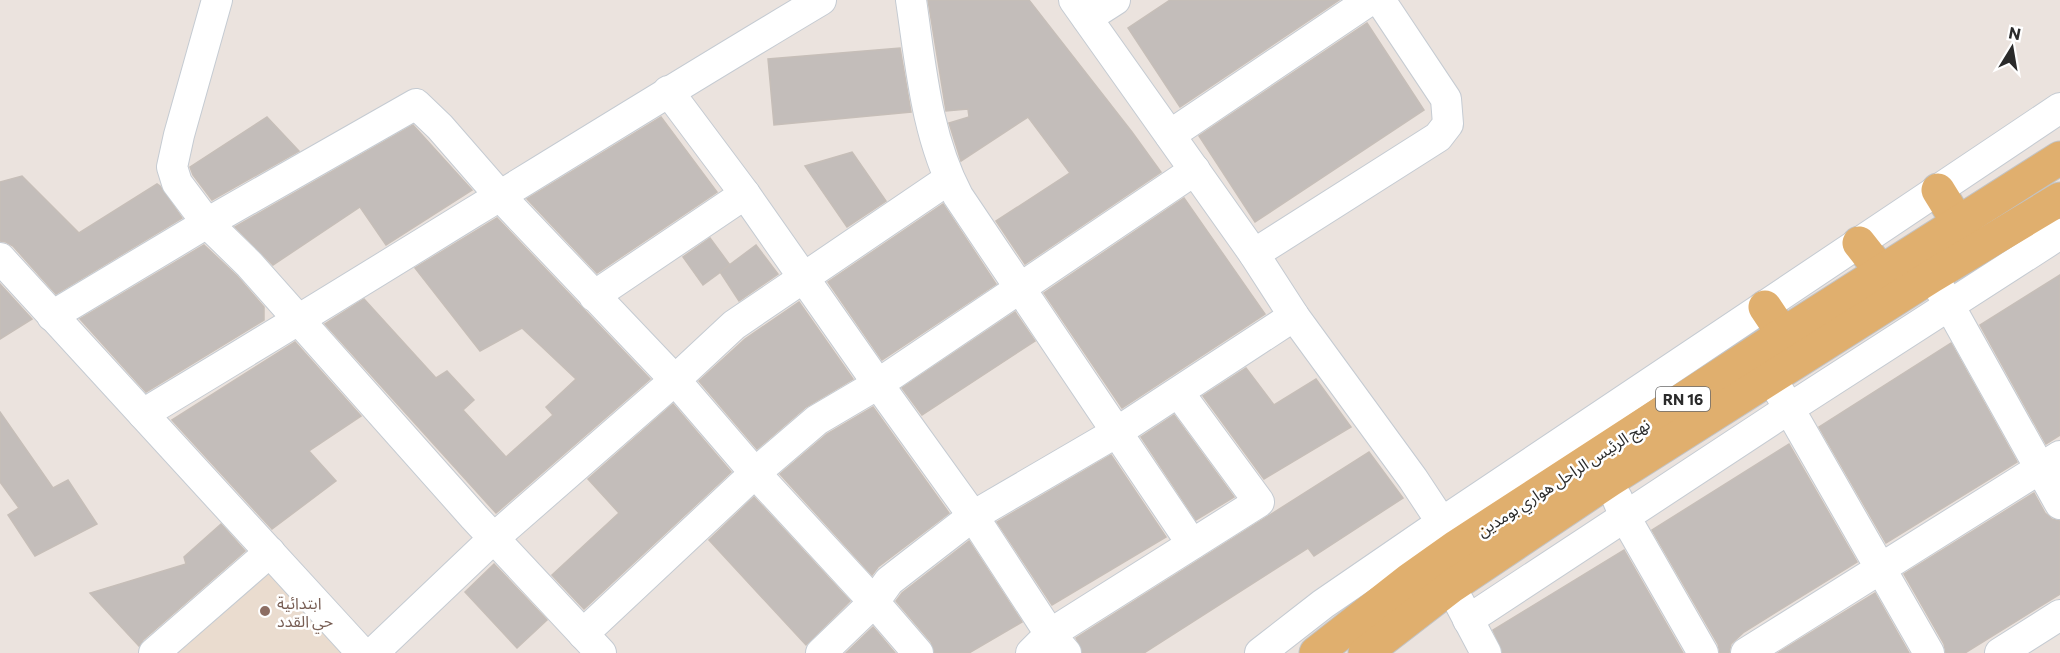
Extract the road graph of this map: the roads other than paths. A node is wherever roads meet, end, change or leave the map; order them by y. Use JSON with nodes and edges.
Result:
{"nodes":[{"id":1,"x":218,"y":0,"type":"edge"},
{"id":2,"x":821,"y":0,"type":"edge"},
{"id":3,"x":911,"y":0,"type":"edge"},
{"id":4,"x":1114,"y":0,"type":"edge"},
{"id":5,"x":1370,"y":0,"type":"edge"},
{"id":6,"x":1380,"y":0,"type":"edge"},
{"id":7,"x":1080,"y":9,"type":"edge"},
{"id":8,"x":668,"y":91,"type":"junction"},
{"id":9,"x":2060,"y":108,"type":"edge"},
{"id":10,"x":1170,"y":135,"type":"junction"},
{"id":11,"x":2060,"y":158,"type":"edge"},
{"id":12,"x":1195,"y":170,"type":"junction"},
{"id":13,"x":949,"y":179,"type":"junction"},
{"id":14,"x":1938,"y":190,"type":"junction"},
{"id":15,"x":745,"y":194,"type":"junction"},
{"id":16,"x":501,"y":197,"type":"junction"},
{"id":17,"x":2059,"y":201,"type":"edge"},
{"id":18,"x":207,"y":223,"type":"junction"},
{"id":19,"x":2060,"y":234,"type":"edge"},
{"id":20,"x":1966,"y":236,"type":"junction"},
{"id":21,"x":1859,"y":243,"type":"junction"},
{"id":22,"x":1254,"y":254,"type":"junction"},
{"id":23,"x":0,"y":258,"type":"edge"},
{"id":24,"x":1881,"y":271,"type":"junction"},
{"id":25,"x":1932,"y":276,"type":"junction"},
{"id":26,"x":802,"y":277,"type":"junction"},
{"id":27,"x":1020,"y":287,"type":"junction"},
{"id":28,"x":594,"y":296,"type":"junction"},
{"id":29,"x":1950,"y":306,"type":"junction"},
{"id":30,"x":1765,"y":307,"type":"junction"},
{"id":31,"x":52,"y":316,"type":"junction"},
{"id":32,"x":1294,"y":316,"type":"junction"},
{"id":33,"x":298,"y":321,"type":"junction"},
{"id":34,"x":1791,"y":346,"type":"junction"},
{"id":35,"x":1770,"y":378,"type":"junction"},
{"id":36,"x":675,"y":380,"type":"junction"},
{"id":37,"x":878,"y":384,"type":"junction"},
{"id":38,"x":1179,"y":393,"type":"junction"},
{"id":39,"x":1790,"y":408,"type":"junction"},
{"id":40,"x":143,"y":414,"type":"junction"},
{"id":41,"x":1117,"y":432,"type":"junction"},
{"id":42,"x":2050,"y":462,"type":"edge"},
{"id":43,"x":755,"y":473,"type":"junction"},
{"id":44,"x":1610,"y":480,"type":"junction"},
{"id":45,"x":2060,"y":504,"type":"edge"},
{"id":46,"x":973,"y":516,"type":"junction"},
{"id":47,"x":1625,"y":517,"type":"junction"},
{"id":48,"x":494,"y":538,"type":"junction"},
{"id":49,"x":1192,"y":544,"type":"junction"},
{"id":50,"x":270,"y":552,"type":"junction"},
{"id":51,"x":1456,"y":556,"type":"junction"},
{"id":52,"x":1879,"y":568,"type":"junction"},
{"id":53,"x":874,"y":602,"type":"junction"},
{"id":54,"x":2060,"y":615,"type":"edge"},
{"id":55,"x":1468,"y":620,"type":"junction"},
{"id":56,"x":592,"y":644,"type":"edge"},
{"id":57,"x":1049,"y":647,"type":"edge"},
{"id":58,"x":154,"y":653,"type":"edge"},
{"id":59,"x":362,"y":653,"type":"edge"},
{"id":60,"x":373,"y":653,"type":"edge"},
{"id":61,"x":821,"y":653,"type":"edge"},
{"id":62,"x":918,"y":653,"type":"edge"},
{"id":63,"x":1260,"y":653,"type":"edge"},
{"id":64,"x":1316,"y":653,"type":"edge"},
{"id":65,"x":1365,"y":653,"type":"edge"},
{"id":66,"x":1486,"y":653,"type":"edge"},
{"id":67,"x":1702,"y":653,"type":"edge"},
{"id":68,"x":1746,"y":653,"type":"edge"},
{"id":69,"x":1929,"y":653,"type":"edge"},
{"id":70,"x":2000,"y":653,"type":"edge"}],
"edges":[{"from":1,"to":18,"type":"street"},
{"from":2,"to":8,"type":"street"},
{"from":3,"to":13,"type":"street"},
{"from":4,"to":7,"type":"street"},
{"from":5,"to":10,"type":"street"},
{"from":6,"to":22,"type":"street"},
{"from":7,"to":10,"type":"street"},
{"from":8,"to":15,"type":"street"},
{"from":8,"to":16,"type":"street"},
{"from":9,"to":14,"type":"street"},
{"from":10,"to":12,"type":"street"},
{"from":11,"to":20,"type":"main road","name":"نهج الرئيس الراحل هواري بومدين","number":"RN 16"},
{"from":12,"to":22,"type":"street"},
{"from":12,"to":27,"type":"street"},
{"from":13,"to":26,"type":"street"},
{"from":13,"to":27,"type":"street"},
{"from":14,"to":20,"type":"main road"},
{"from":14,"to":21,"type":"street"},
{"from":15,"to":26,"type":"street"},
{"from":15,"to":28,"type":"street"},
{"from":16,"to":18,"type":"street"},
{"from":16,"to":28,"type":"street"},
{"from":16,"to":33,"type":"street"},
{"from":17,"to":20,"type":"main road","name":"نهج الرئيس الراحل هواري بومدين","number":"RN 16"},
{"from":18,"to":31,"type":"street"},
{"from":18,"to":33,"type":"street"},
{"from":19,"to":29,"type":"street"},
{"from":20,"to":24,"type":"main road","name":"نهج الرئيس الراحل هواري بومدين","number":"RN 16"},
{"from":20,"to":25,"type":"main road","name":"نهج الرئيس الراحل هواري بومدين","number":"RN 16"},
{"from":21,"to":24,"type":"main road"},
{"from":21,"to":30,"type":"street"},
{"from":22,"to":32,"type":"street"},
{"from":23,"to":31,"type":"street"},
{"from":24,"to":34,"type":"main road","name":"نهج الرئيس الراحل هواري بومدين","number":"RN 16"},
{"from":25,"to":29,"type":"street"},
{"from":25,"to":34,"type":"main road","name":"نهج الرئيس الراحل هواري بومدين","number":"RN 16"},
{"from":26,"to":36,"type":"street"},
{"from":26,"to":37,"type":"street"},
{"from":27,"to":37,"type":"street"},
{"from":27,"to":41,"type":"street"},
{"from":28,"to":36,"type":"street"},
{"from":29,"to":39,"type":"street"},
{"from":29,"to":42,"type":"street"},
{"from":30,"to":34,"type":"main road"},
{"from":30,"to":51,"type":"street"},
{"from":31,"to":40,"type":"street"},
{"from":32,"to":38,"type":"street"},
{"from":32,"to":51,"type":"street"},
{"from":33,"to":40,"type":"street"},
{"from":33,"to":48,"type":"street"},
{"from":34,"to":35,"type":"main road","name":"نهج الرئيس الراحل هواري بومدين","number":"RN 16"},
{"from":34,"to":51,"type":"main road","name":"نهج الرئيس الراحل هواري بومدين","number":"RN 16"},
{"from":35,"to":39,"type":"street"},
{"from":35,"to":44,"type":"main road","name":"نهج الرئيس الراحل هواري بومدين","number":"RN 16"},
{"from":36,"to":43,"type":"street"},
{"from":36,"to":48,"type":"street"},
{"from":37,"to":43,"type":"street"},
{"from":37,"to":46,"type":"street"},
{"from":38,"to":41,"type":"street"},
{"from":38,"to":49,"type":"street"},
{"from":39,"to":47,"type":"street"},
{"from":39,"to":52,"type":"street"},
{"from":40,"to":50,"type":"street"},
{"from":41,"to":46,"type":"street"},
{"from":41,"to":49,"type":"street"},
{"from":42,"to":45,"type":"street"},
{"from":42,"to":52,"type":"street"},
{"from":43,"to":53,"type":"street"},
{"from":43,"to":56,"type":"street"},
{"from":44,"to":47,"type":"street"},
{"from":44,"to":51,"type":"main road","name":"نهج الرئيس الراحل هواري بومدين","number":"RN 16"},
{"from":46,"to":53,"type":"street"},
{"from":46,"to":57,"type":"street"},
{"from":47,"to":55,"type":"street"},
{"from":47,"to":67,"type":"street"},
{"from":48,"to":56,"type":"street"},
{"from":48,"to":60,"type":"street"},
{"from":49,"to":57,"type":"street"},
{"from":50,"to":58,"type":"street"},
{"from":50,"to":59,"type":"street"},
{"from":51,"to":55,"type":"street"},
{"from":51,"to":63,"type":"street"},
{"from":51,"to":64,"type":"main road","name":"نهج الرئيس الراحل هواري بومدين","number":"RN 16"},
{"from":51,"to":65,"type":"main road","name":"نهج الرئيس الراحل هواري بومدين","number":"RN 16"},
{"from":52,"to":68,"type":"street"},
{"from":52,"to":69,"type":"street"},
{"from":53,"to":61,"type":"street"},
{"from":53,"to":62,"type":"street"},
{"from":54,"to":70,"type":"street"},
{"from":55,"to":66,"type":"street"}]}
